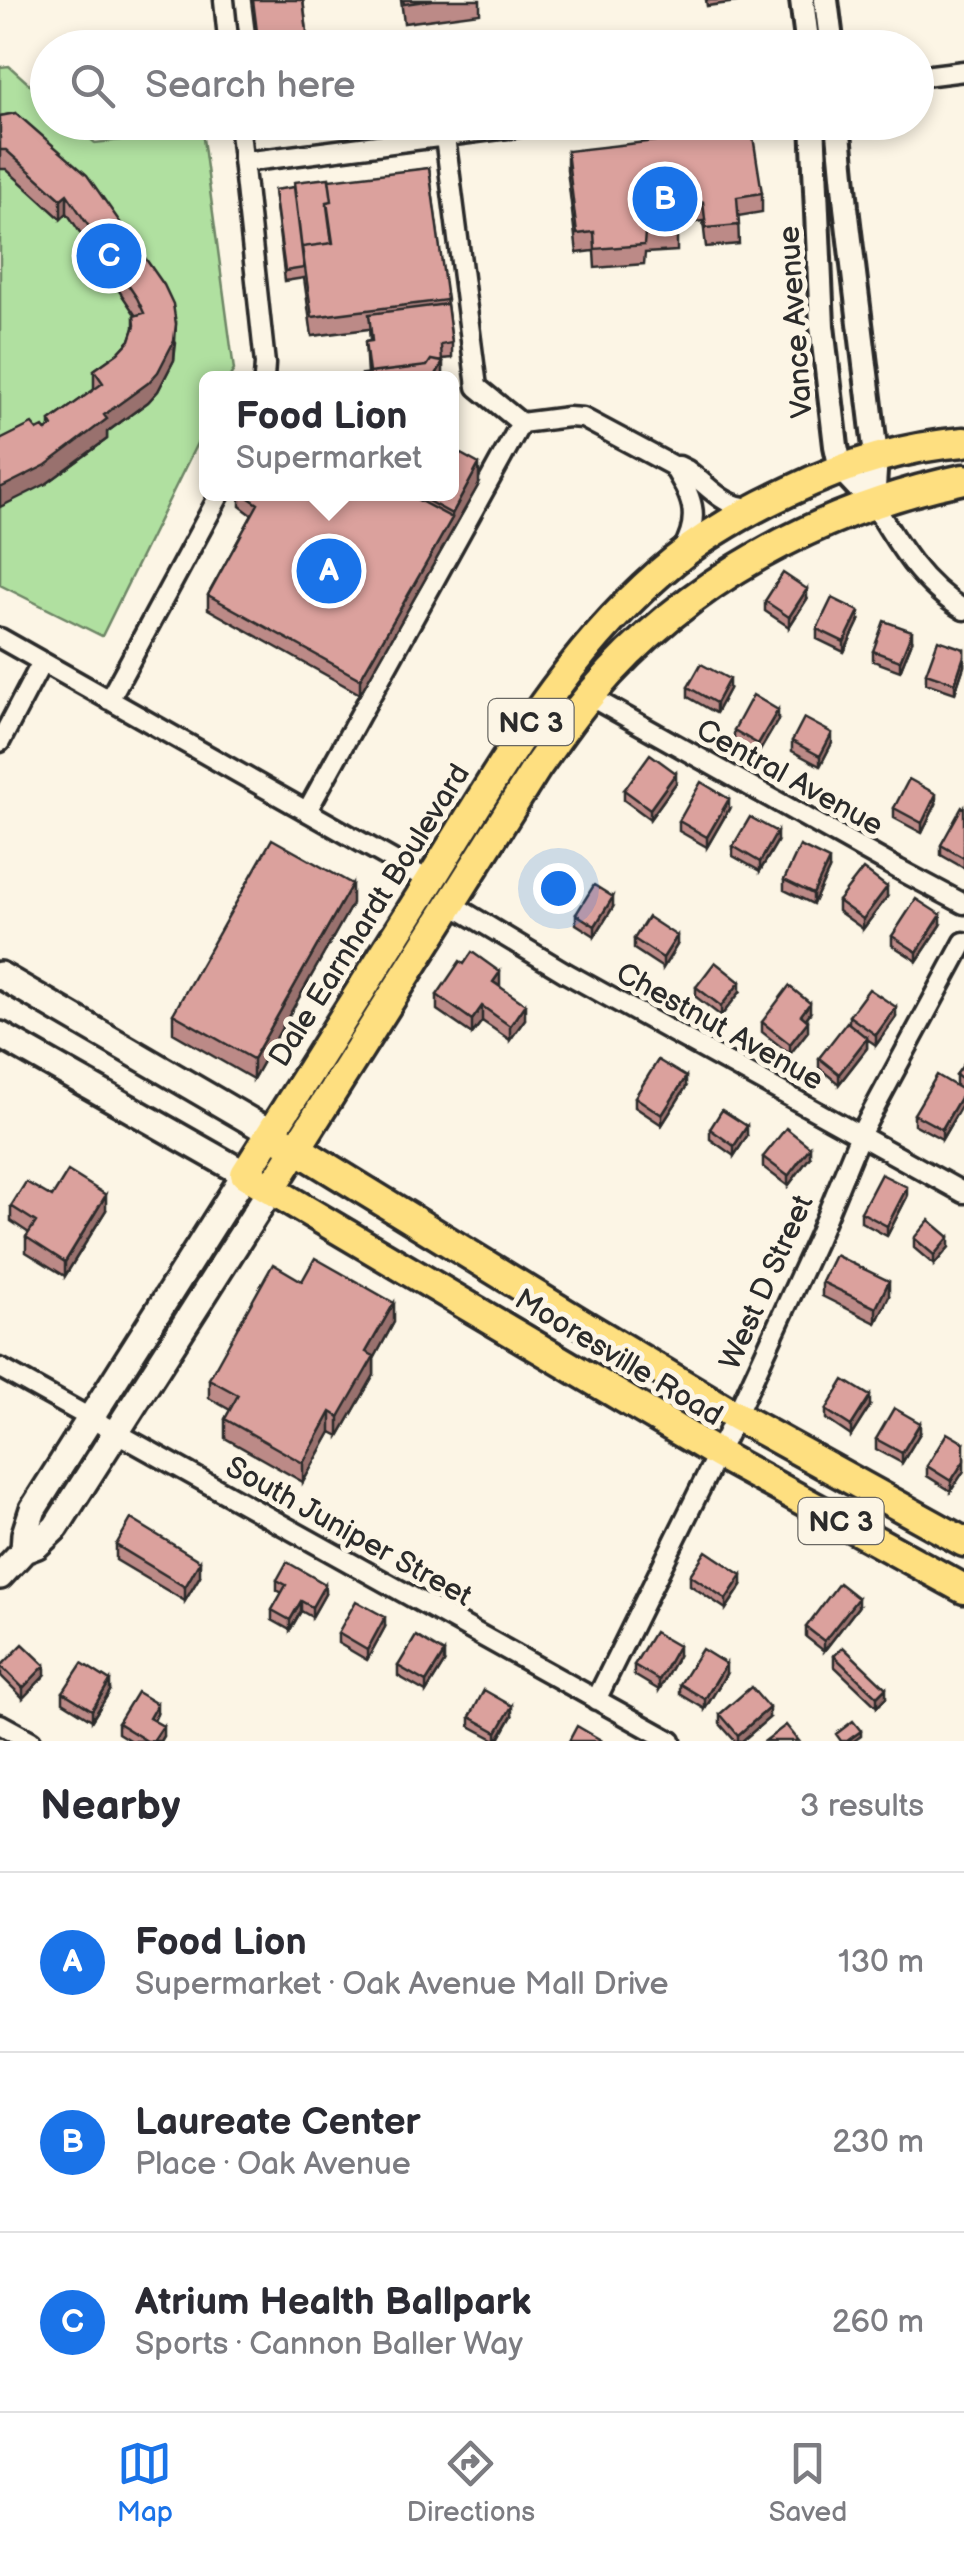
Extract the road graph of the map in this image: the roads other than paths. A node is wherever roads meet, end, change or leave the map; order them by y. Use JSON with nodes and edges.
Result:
{"nodes":[{"id":1,"x":224,"y":0,"type":"edge"},
{"id":2,"x":802,"y":0,"type":"edge"},
{"id":3,"x":826,"y":0,"type":"edge"},
{"id":4,"x":228,"y":30,"type":"edge"},
{"id":5,"x":806,"y":30,"type":"edge"},
{"id":6,"x":830,"y":30,"type":"edge"},
{"id":7,"x":964,"y":71,"type":"edge"},
{"id":8,"x":934,"y":75,"type":"edge"},
{"id":9,"x":241,"y":140,"type":"edge"},
{"id":10,"x":414,"y":140,"type":"edge"},
{"id":11,"x":446,"y":140,"type":"edge"},
{"id":12,"x":814,"y":140,"type":"edge"},
{"id":13,"x":840,"y":140,"type":"edge"},
{"id":14,"x":244,"y":162,"type":"junction"},
{"id":15,"x":264,"y":371,"type":"edge"},
{"id":16,"x":521,"y":423,"type":"junction"},
{"id":17,"x":964,"y":442,"type":"edge"},
{"id":18,"x":876,"y":456,"type":"junction"},
{"id":19,"x":673,"y":466,"type":"junction"},
{"id":20,"x":841,"y":468,"type":"junction"},
{"id":21,"x":964,"y":479,"type":"edge"},
{"id":22,"x":216,"y":501,"type":"edge"},
{"id":23,"x":874,"y":503,"type":"junction"},
{"id":24,"x":761,"y":505,"type":"junction"},
{"id":25,"x":674,"y":560,"type":"junction"},
{"id":26,"x":964,"y":610,"type":"edge"},
{"id":27,"x":0,"y":638,"type":"edge"},
{"id":28,"x":42,"y":662,"type":"junction"},
{"id":29,"x":589,"y":696,"type":"junction"},
{"id":30,"x":109,"y":700,"type":"junction"},
{"id":31,"x":0,"y":742,"type":"edge"},
{"id":32,"x":307,"y":811,"type":"junction"},
{"id":33,"x":430,"y":881,"type":"junction"},
{"id":34,"x":451,"y":904,"type":"junction"},
{"id":35,"x":964,"y":904,"type":"edge"},
{"id":36,"x":964,"y":942,"type":"edge"},
{"id":37,"x":0,"y":975,"type":"edge"},
{"id":38,"x":0,"y":1035,"type":"edge"},
{"id":39,"x":271,"y":1133,"type":"junction"},
{"id":40,"x":860,"y":1134,"type":"junction"},
{"id":41,"x":297,"y":1148,"type":"junction"},
{"id":42,"x":245,"y":1174,"type":"junction"},
{"id":43,"x":271,"y":1188,"type":"junction"},
{"id":44,"x":964,"y":1193,"type":"edge"},
{"id":45,"x":0,"y":1368,"type":"edge"},
{"id":46,"x":736,"y":1416,"type":"junction"},
{"id":47,"x":91,"y":1419,"type":"junction"},
{"id":48,"x":117,"y":1433,"type":"junction"},
{"id":49,"x":718,"y":1454,"type":"junction"},
{"id":50,"x":964,"y":1542,"type":"edge"},
{"id":51,"x":24,"y":1550,"type":"junction"},
{"id":52,"x":0,"y":1576,"type":"edge"},
{"id":53,"x":964,"y":1589,"type":"edge"},
{"id":54,"x":596,"y":1700,"type":"junction"},
{"id":55,"x":0,"y":1724,"type":"edge"},
{"id":56,"x":31,"y":1741,"type":"edge"},
{"id":57,"x":671,"y":1741,"type":"edge"}],
"edges":[{"from":1,"to":4,"type":"street"},
{"from":2,"to":5,"type":"street"},
{"from":3,"to":6,"type":"street"},
{"from":7,"to":8,"type":"street"},
{"from":9,"to":14,"type":"street"},
{"from":10,"to":14,"type":"street"},
{"from":11,"to":16,"type":"street"},
{"from":12,"to":20,"type":"street","name":"Vance Avenue"},
{"from":13,"to":18,"type":"street","name":"Vance Avenue"},
{"from":14,"to":15,"type":"street"},
{"from":16,"to":19,"type":"street"},
{"from":16,"to":32,"type":"street"},
{"from":17,"to":18,"type":"main road","name":"Dale Earnhardt Boulevard","number":"NC 3"},
{"from":18,"to":20,"type":"main road","name":"Dale Earnhardt Boulevard","number":"NC 3"},
{"from":18,"to":23,"type":"street","name":"Vance Avenue"},
{"from":19,"to":24,"type":"street"},
{"from":19,"to":25,"type":"street"},
{"from":20,"to":23,"type":"street"},
{"from":20,"to":24,"type":"main road","name":"Dale Earnhardt Boulevard","number":"NC 3"},
{"from":21,"to":23,"type":"main road","name":"Dale Earnhardt Boulevard","number":"NC 3"},
{"from":22,"to":30,"type":"street"},
{"from":23,"to":26,"type":"street"},
{"from":23,"to":29,"type":"main road","name":"Dale Earnhardt Boulevard","number":"NC 3"},
{"from":24,"to":25,"type":"main road","name":"Dale Earnhardt Boulevard","number":"NC 3"},
{"from":25,"to":33,"type":"main road","name":"Dale Earnhardt Boulevard","number":"NC 3"},
{"from":27,"to":28,"type":"street"},
{"from":28,"to":30,"type":"street"},
{"from":28,"to":31,"type":"street"},
{"from":29,"to":34,"type":"main road","name":"Dale Earnhardt Boulevard","number":"NC 3"},
{"from":29,"to":35,"type":"street","name":"Central Avenue"},
{"from":30,"to":32,"type":"street"},
{"from":32,"to":33,"type":"street"},
{"from":33,"to":39,"type":"main road","name":"Dale Earnhardt Boulevard","number":"NC 3"},
{"from":34,"to":40,"type":"street","name":"Chestnut Avenue"},
{"from":34,"to":41,"type":"main road","name":"Dale Earnhardt Boulevard","number":"NC 3"},
{"from":36,"to":40,"type":"street","name":"West D Street"},
{"from":37,"to":39,"type":"main road"},
{"from":38,"to":42,"type":"main road"},
{"from":39,"to":41,"type":"main road","name":"Mooresville Road"},
{"from":39,"to":42,"type":"main road","name":"Dale Earnhardt Boulevard","number":"NC 3"},
{"from":40,"to":44,"type":"street","name":"Chestnut Avenue"},
{"from":40,"to":46,"type":"street","name":"West D Street"},
{"from":41,"to":43,"type":"main road","name":"Dale Earnhardt Boulevard"},
{"from":41,"to":46,"type":"main road","name":"Mooresville Road"},
{"from":42,"to":43,"type":"main road","name":"Mooresville Road"},
{"from":42,"to":47,"type":"main road","name":"Dale Earnhardt Boulevard"},
{"from":43,"to":48,"type":"main road","name":"Dale Earnhardt Boulevard"},
{"from":43,"to":49,"type":"main road","name":"Mooresville Road"},
{"from":45,"to":47,"type":"street","name":"South Juniper Street"},
{"from":46,"to":49,"type":"street","name":"West D Street"},
{"from":46,"to":50,"type":"main road","name":"Mooresville Road"},
{"from":47,"to":48,"type":"street","name":"South Juniper Street"},
{"from":47,"to":51,"type":"main road","name":"Dale Earnhardt Boulevard"},
{"from":48,"to":51,"type":"main road","name":"Dale Earnhardt Boulevard"},
{"from":48,"to":54,"type":"street","name":"South Juniper Street"},
{"from":49,"to":53,"type":"main road","name":"Mooresville Road","number":"NC 3"},
{"from":49,"to":54,"type":"street","name":"West D Street"},
{"from":51,"to":52,"type":"main road","name":"Dale Earnhardt Boulevard"},
{"from":54,"to":57,"type":"street","name":"South Juniper Street"},
{"from":55,"to":56,"type":"street"}]}
